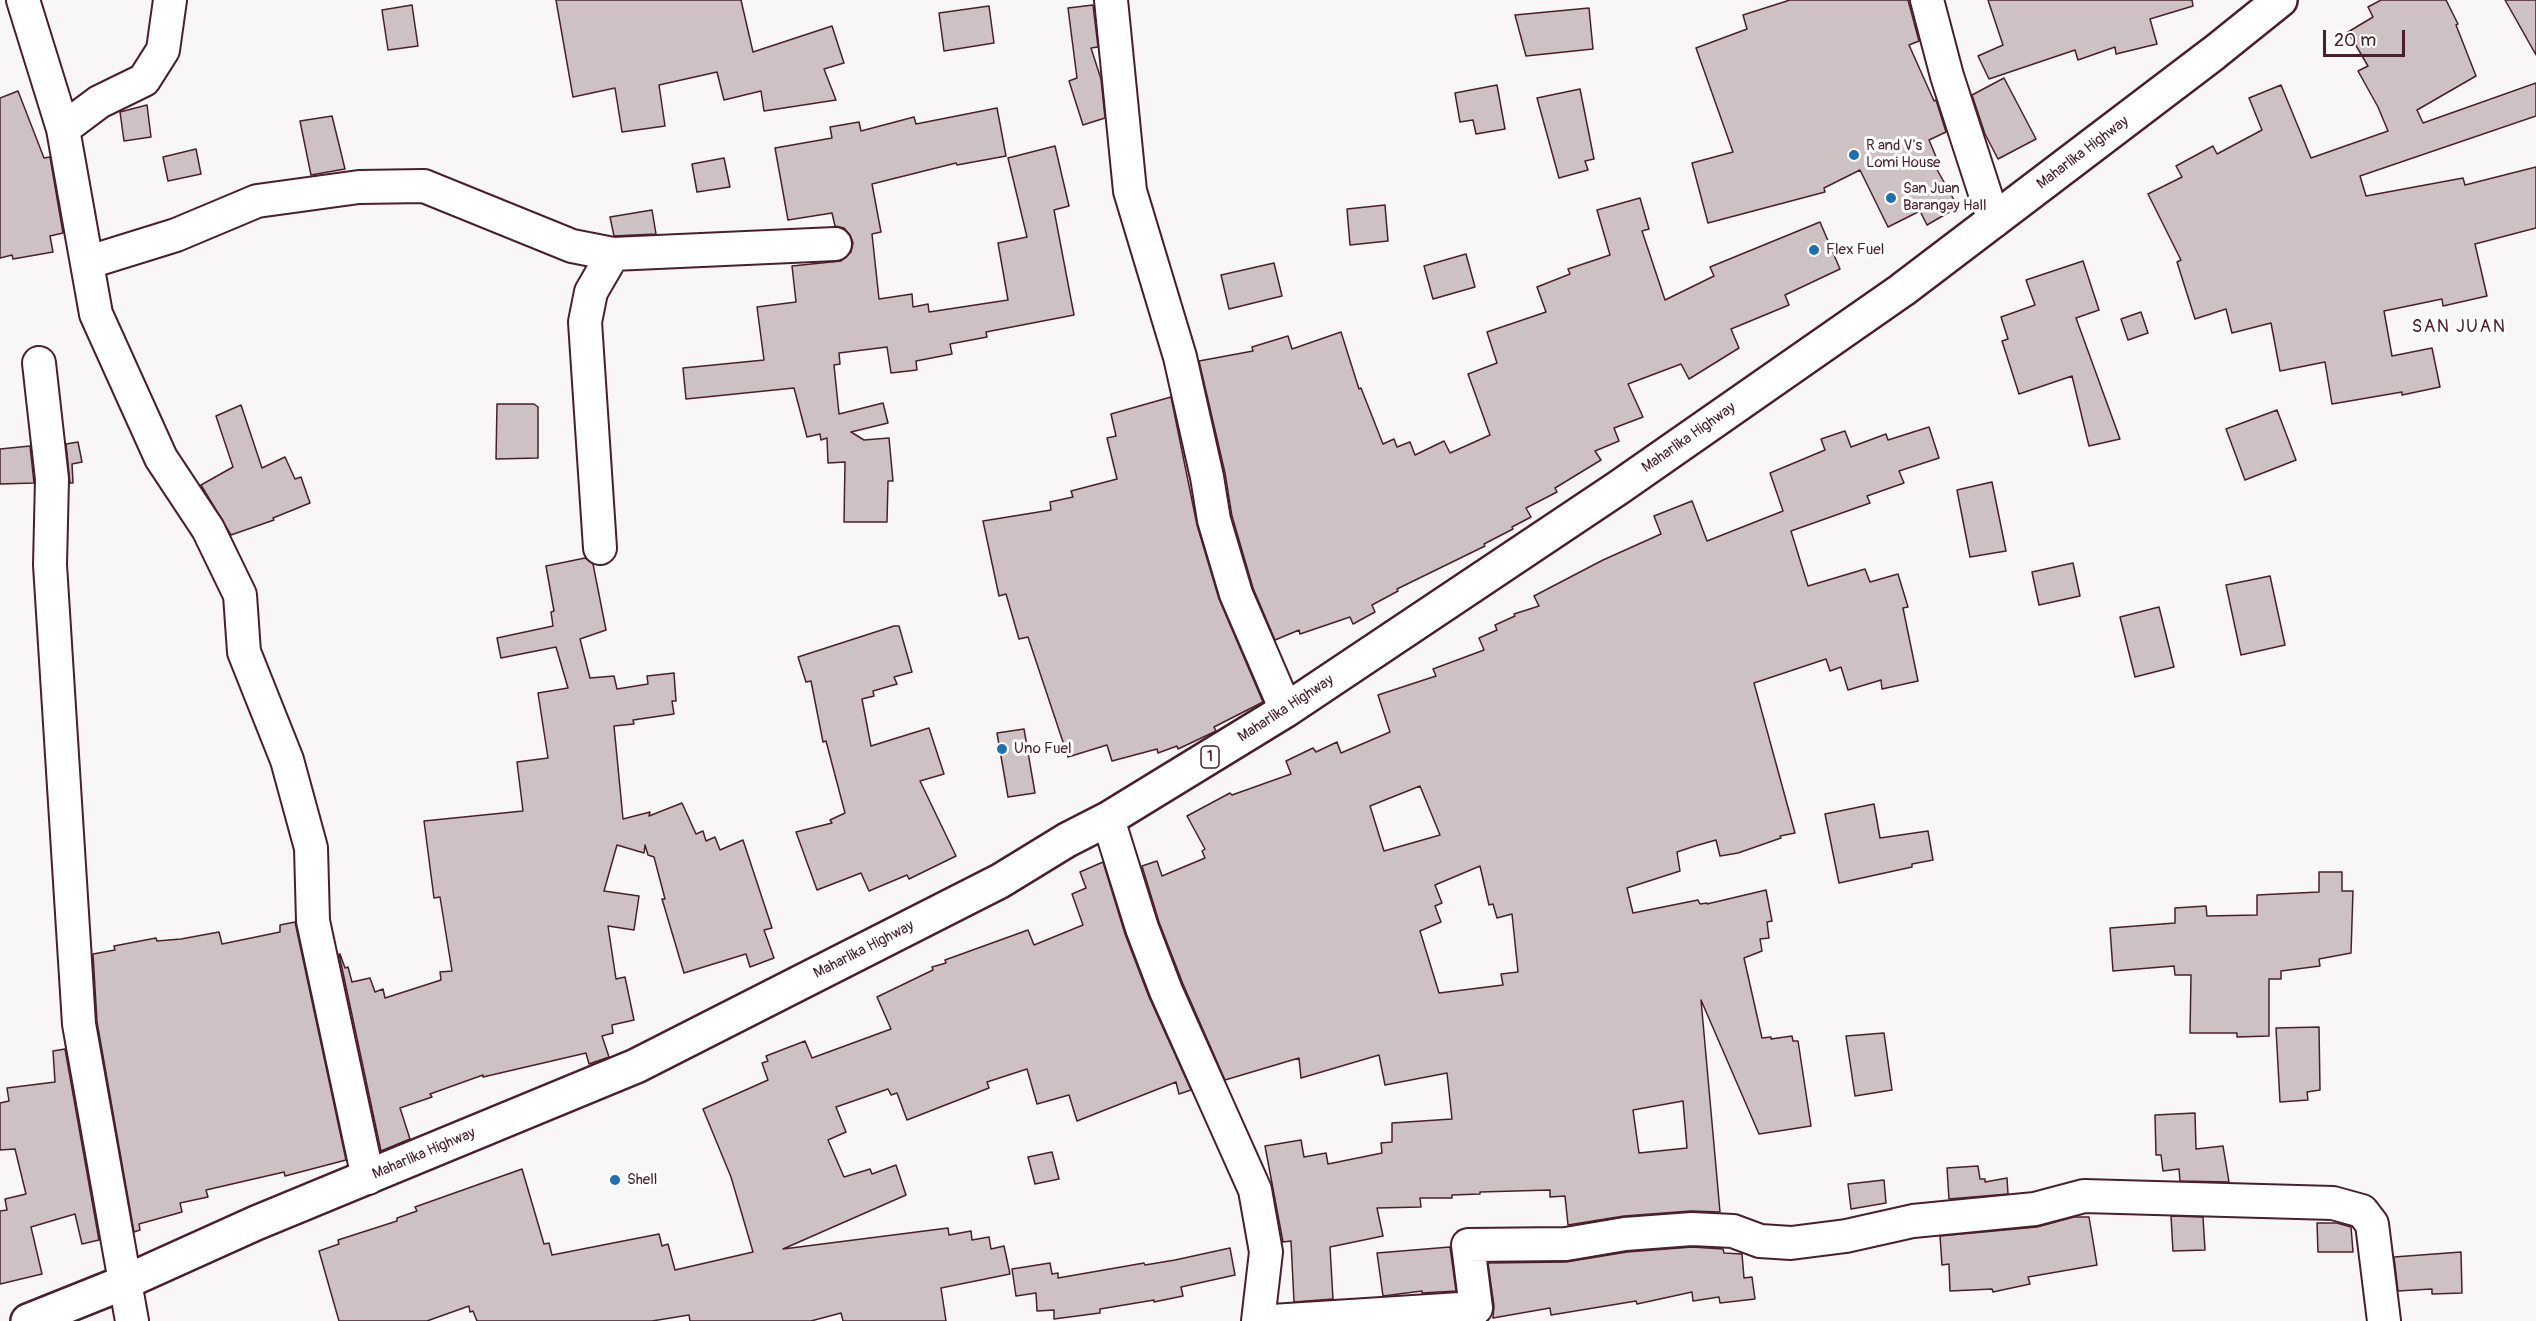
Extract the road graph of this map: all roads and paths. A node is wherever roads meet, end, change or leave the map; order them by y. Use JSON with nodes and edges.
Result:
{"nodes":[{"id":1,"x":23,"y":0,"type":"edge"},
{"id":2,"x":170,"y":0,"type":"edge"},
{"id":3,"x":1111,"y":0,"type":"edge"},
{"id":4,"x":1927,"y":0,"type":"edge"},
{"id":5,"x":2280,"y":0,"type":"edge"},
{"id":6,"x":63,"y":129,"type":"junction"},
{"id":7,"x":1994,"y":221,"type":"junction"},
{"id":8,"x":834,"y":244,"type":"dead end"},
{"id":9,"x":612,"y":254,"type":"junction"},
{"id":10,"x":89,"y":262,"type":"junction"},
{"id":11,"x":39,"y":363,"type":"dead end"},
{"id":12,"x":600,"y":548,"type":"dead end"},
{"id":13,"x":1286,"y":710,"type":"junction"},
{"id":14,"x":1108,"y":819,"type":"junction"},
{"id":15,"x":368,"y":1178,"type":"junction"},
{"id":16,"x":123,"y":1283,"type":"junction"},
{"id":17,"x":28,"y":1321,"type":"edge"},
{"id":18,"x":132,"y":1321,"type":"edge"},
{"id":19,"x":1258,"y":1321,"type":"edge"},
{"id":20,"x":1272,"y":1321,"type":"edge"},
{"id":21,"x":2384,"y":1321,"type":"edge"}],
"edges":[{"from":1,"to":6,"type":"street"},
{"from":2,"to":6,"type":"street"},
{"from":3,"to":13,"type":"street"},
{"from":4,"to":7,"type":"street"},
{"from":5,"to":7,"type":"highway","name":"Maharlika Highway","number":"1"},
{"from":6,"to":10,"type":"street"},
{"from":7,"to":13,"type":"highway","name":"Maharlika Highway","number":"1"},
{"from":8,"to":9,"type":"street"},
{"from":9,"to":10,"type":"street"},
{"from":9,"to":12,"type":"street"},
{"from":10,"to":15,"type":"street"},
{"from":11,"to":16,"type":"street"},
{"from":13,"to":14,"type":"highway","name":"Maharlika Highway","number":"1"},
{"from":14,"to":15,"type":"highway","name":"Maharlika Highway","number":"1"},
{"from":14,"to":19,"type":"street"},
{"from":15,"to":16,"type":"highway","name":"Maharlika Highway","number":"1"},
{"from":16,"to":17,"type":"highway","name":"Maharlika Highway","number":"1"},
{"from":16,"to":18,"type":"street"},
{"from":20,"to":21,"type":"street"}]}
